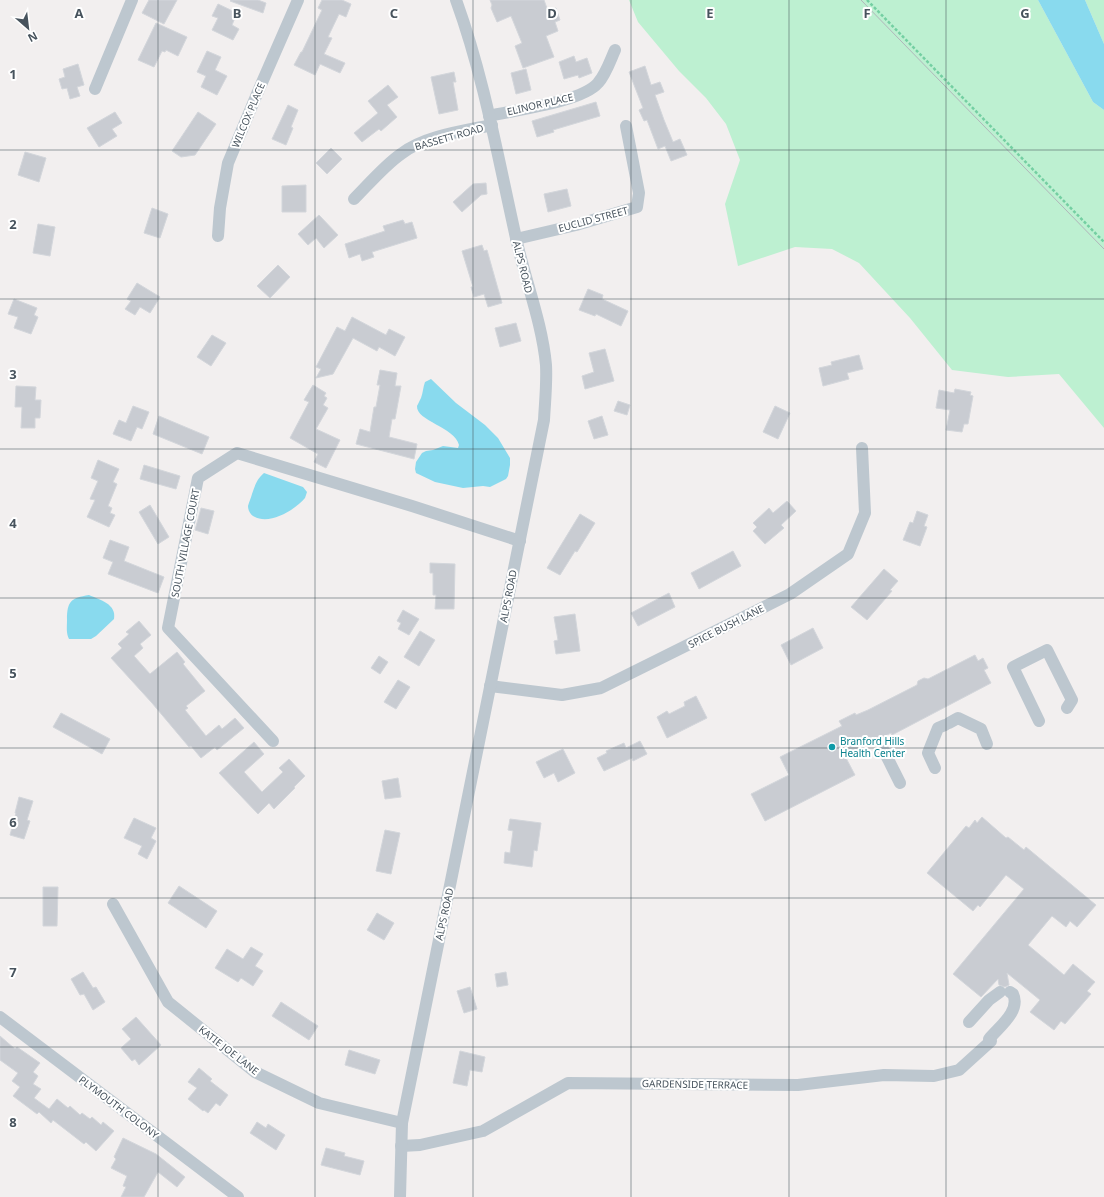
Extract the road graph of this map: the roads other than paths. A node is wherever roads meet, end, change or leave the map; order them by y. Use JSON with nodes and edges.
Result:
{"nodes":[{"id":1,"x":132,"y":0,"type":"edge"},
{"id":2,"x":298,"y":0,"type":"edge"},
{"id":3,"x":456,"y":0,"type":"edge"},
{"id":4,"x":615,"y":50,"type":"dead end"},
{"id":5,"x":95,"y":89,"type":"dead end"},
{"id":6,"x":491,"y":120,"type":"junction"},
{"id":7,"x":626,"y":126,"type":"dead end"},
{"id":8,"x":354,"y":199,"type":"dead end"},
{"id":9,"x":218,"y":236,"type":"dead end"},
{"id":10,"x":516,"y":239,"type":"junction"},
{"id":11,"x":862,"y":448,"type":"dead end"},
{"id":12,"x":520,"y":542,"type":"junction"},
{"id":13,"x":490,"y":686,"type":"junction"},
{"id":14,"x":1067,"y":708,"type":"dead end"},
{"id":15,"x":1039,"y":721,"type":"dead end"},
{"id":16,"x":273,"y":741,"type":"dead end"},
{"id":17,"x":988,"y":744,"type":"dead end"},
{"id":18,"x":884,"y":751,"type":"dead end"},
{"id":19,"x":935,"y":768,"type":"dead end"},
{"id":20,"x":900,"y":783,"type":"dead end"},
{"id":21,"x":113,"y":904,"type":"dead end"},
{"id":22,"x":0,"y":1018,"type":"edge"},
{"id":23,"x":969,"y":1022,"type":"dead end"},
{"id":24,"x":402,"y":1123,"type":"junction"},
{"id":25,"x":401,"y":1146,"type":"junction"},
{"id":26,"x":238,"y":1197,"type":"edge"},
{"id":27,"x":400,"y":1197,"type":"edge"}],
"edges":[{"from":1,"to":5,"type":"street"},
{"from":2,"to":9,"type":"street","name":"WILCOX PLACE"},
{"from":3,"to":6,"type":"street","name":"ALPS ROAD"},
{"from":4,"to":6,"type":"street","name":"ELINOR PLACE"},
{"from":6,"to":8,"type":"street","name":"BASSETT ROAD"},
{"from":6,"to":10,"type":"street","name":"ALPS ROAD"},
{"from":7,"to":10,"type":"street","name":"EUCLID STREET"},
{"from":10,"to":12,"type":"street","name":"ALPS ROAD"},
{"from":11,"to":13,"type":"street","name":"SPICE BUSH LANE"},
{"from":12,"to":13,"type":"street","name":"ALPS ROAD"},
{"from":12,"to":16,"type":"street","name":"SOUTH VILLAGE COURT"},
{"from":13,"to":24,"type":"street","name":"ALPS ROAD"},
{"from":14,"to":15,"type":"street"},
{"from":17,"to":19,"type":"street"},
{"from":18,"to":20,"type":"street"},
{"from":21,"to":24,"type":"street","name":"KATIE JOE LANE"},
{"from":22,"to":26,"type":"street","name":"PLYMOUTH COLONY"},
{"from":23,"to":25,"type":"street","name":"GARDENSIDE TERRACE"},
{"from":24,"to":25,"type":"street","name":"ALPS ROAD"},
{"from":25,"to":27,"type":"street","name":"ALPS ROAD"}]}
